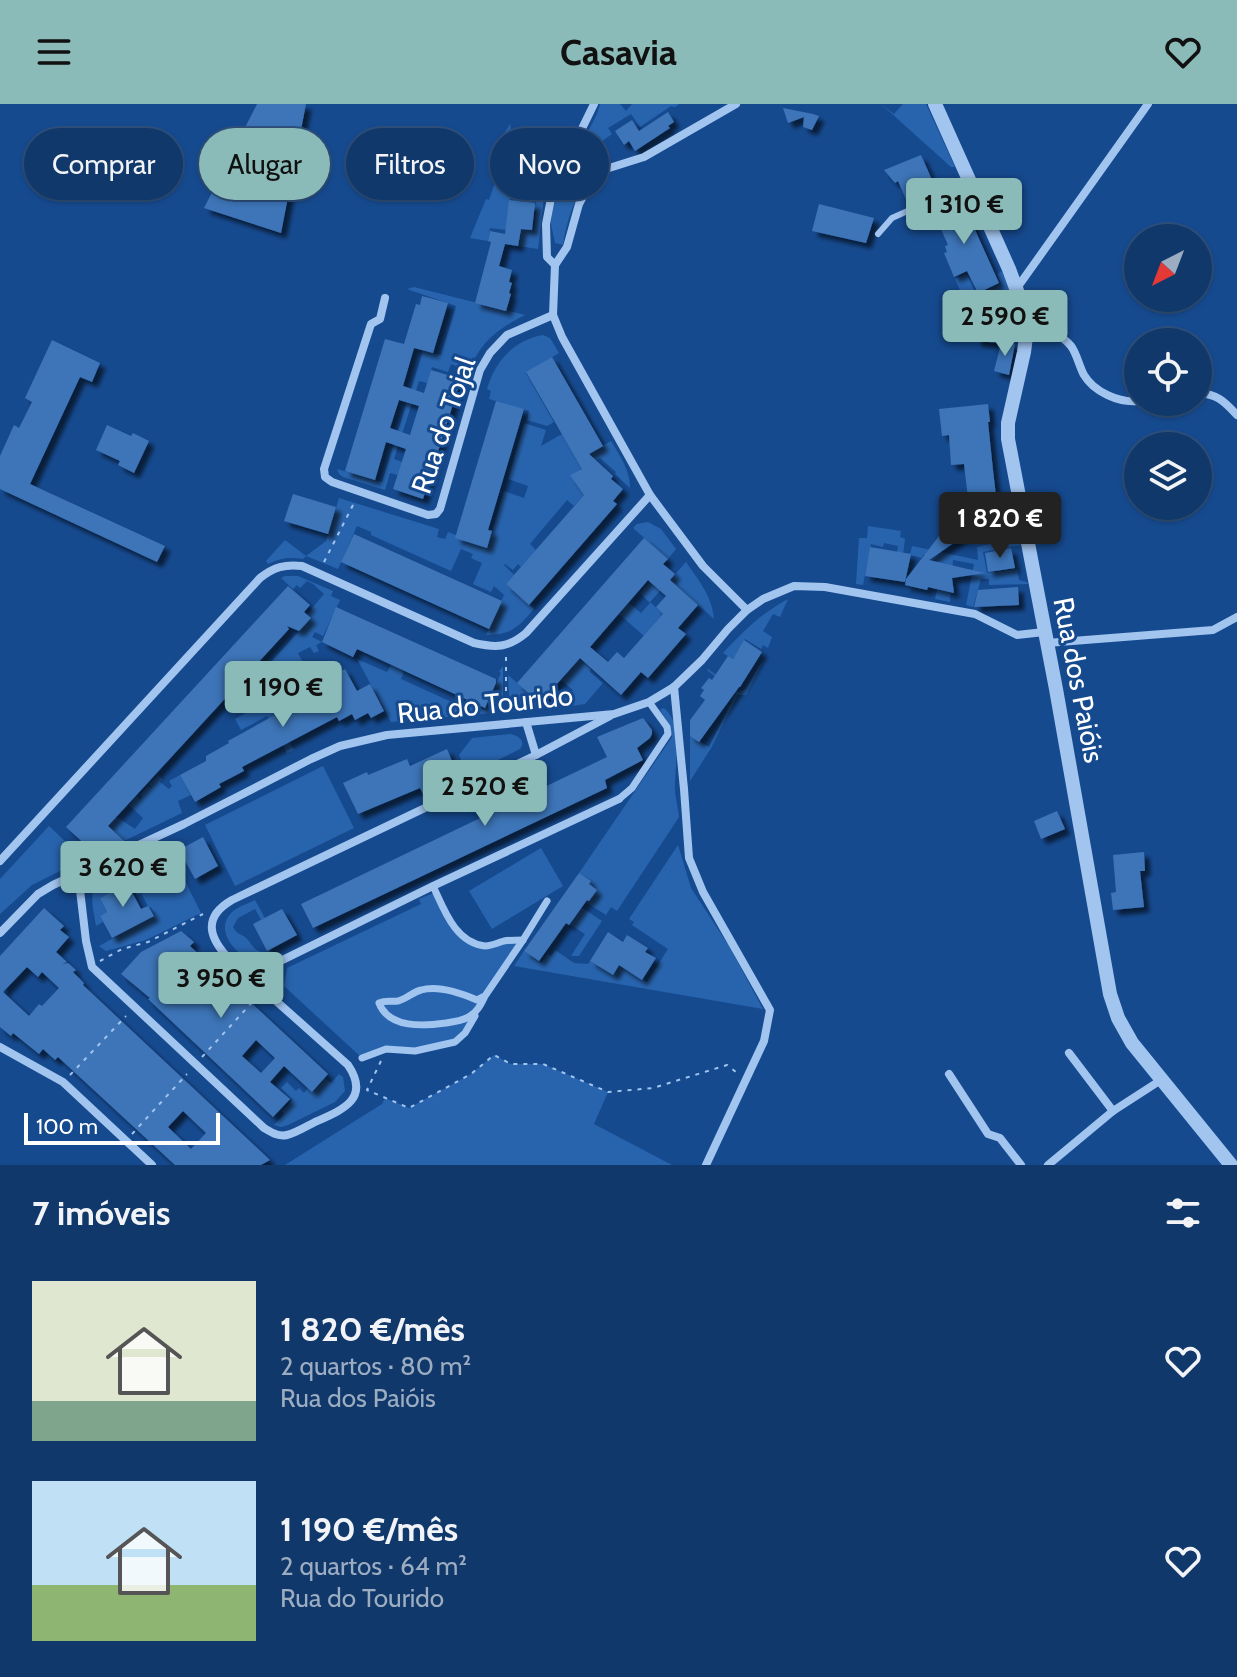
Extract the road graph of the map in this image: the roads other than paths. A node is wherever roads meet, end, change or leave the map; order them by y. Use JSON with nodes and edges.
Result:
{"nodes":[{"id":1,"x":594,"y":104,"type":"edge"},
{"id":2,"x":736,"y":104,"type":"edge"},
{"id":3,"x":935,"y":104,"type":"edge"},
{"id":4,"x":1148,"y":104,"type":"edge"},
{"id":5,"x":970,"y":183,"type":"junction"},
{"id":6,"x":878,"y":234,"type":"dead end"},
{"id":7,"x":555,"y":265,"type":"junction"},
{"id":8,"x":1017,"y":288,"type":"junction"},
{"id":9,"x":385,"y":298,"type":"dead end"},
{"id":10,"x":553,"y":315,"type":"junction"},
{"id":11,"x":1028,"y":321,"type":"junction"},
{"id":12,"x":1212,"y":395,"type":"edge"},
{"id":13,"x":1124,"y":399,"type":"edge"},
{"id":14,"x":1237,"y":415,"type":"edge"},
{"id":15,"x":650,"y":495,"type":"junction"},
{"id":16,"x":747,"y":610,"type":"junction"},
{"id":17,"x":1237,"y":617,"type":"edge"},
{"id":18,"x":1045,"y":637,"type":"junction"},
{"id":19,"x":674,"y":687,"type":"junction"},
{"id":20,"x":649,"y":702,"type":"junction"},
{"id":21,"x":614,"y":714,"type":"junction"},
{"id":22,"x":526,"y":722,"type":"junction"},
{"id":23,"x":536,"y":755,"type":"junction"},
{"id":24,"x":619,"y":799,"type":"joint"},
{"id":25,"x":0,"y":861,"type":"edge"},
{"id":26,"x":78,"y":873,"type":"junction"},
{"id":27,"x":433,"y":886,"type":"junction"},
{"id":28,"x":547,"y":901,"type":"dead end"},
{"id":29,"x":0,"y":933,"type":"edge"},
{"id":30,"x":523,"y":940,"type":"junction"},
{"id":31,"x":248,"y":977,"type":"junction"},
{"id":32,"x":485,"y":996,"type":"junction"},
{"id":33,"x":477,"y":1011,"type":"junction"},
{"id":34,"x":0,"y":1047,"type":"edge"},
{"id":35,"x":1069,"y":1053,"type":"dead end"},
{"id":36,"x":362,"y":1058,"type":"dead end"},
{"id":37,"x":949,"y":1074,"type":"dead end"},
{"id":38,"x":1161,"y":1080,"type":"junction"},
{"id":39,"x":1113,"y":1111,"type":"junction"},
{"id":40,"x":152,"y":1165,"type":"edge"},
{"id":41,"x":706,"y":1165,"type":"edge"},
{"id":42,"x":1021,"y":1165,"type":"edge"},
{"id":43,"x":1048,"y":1165,"type":"edge"},
{"id":44,"x":1231,"y":1165,"type":"edge"}],
"edges":[{"from":1,"to":7,"type":"street"},
{"from":2,"to":7,"type":"street"},
{"from":3,"to":5,"type":"street","name":"Rua dos Paióis"},
{"from":4,"to":8,"type":"street"},
{"from":5,"to":6,"type":"lane"},
{"from":5,"to":8,"type":"street","name":"Rua dos Paióis"},
{"from":7,"to":10,"type":"street"},
{"from":8,"to":11,"type":"street","name":"Rua dos Paióis"},
{"from":9,"to":10,"type":"street","name":"Rua do Tojal"},
{"from":10,"to":15,"type":"street"},
{"from":11,"to":13,"type":"street"},
{"from":11,"to":18,"type":"street","name":"Rua dos Paióis"},
{"from":12,"to":14,"type":"street"},
{"from":15,"to":16,"type":"street"},
{"from":15,"to":25,"type":"street"},
{"from":16,"to":18,"type":"street","name":"Rua do Tourido"},
{"from":16,"to":19,"type":"street","name":"Rua do Tourido"},
{"from":17,"to":18,"type":"street","name":"Rua do Tourido"},
{"from":18,"to":38,"type":"street","name":"Rua dos Paióis"},
{"from":19,"to":20,"type":"street","name":"Rua do Tourido"},
{"from":19,"to":41,"type":"street"},
{"from":20,"to":21,"type":"street","name":"Rua do Tourido"},
{"from":20,"to":24,"type":"street"},
{"from":21,"to":22,"type":"street","name":"Rua do Tourido"},
{"from":21,"to":23,"type":"street"},
{"from":22,"to":23,"type":"street"},
{"from":22,"to":26,"type":"street","name":"Rua do Tourido"},
{"from":23,"to":31,"type":"street"},
{"from":24,"to":27,"type":"street"},
{"from":26,"to":29,"type":"street","name":"Rua do Tourido"},
{"from":26,"to":31,"type":"street"},
{"from":27,"to":30,"type":"street"},
{"from":27,"to":31,"type":"street"},
{"from":28,"to":30,"type":"street"},
{"from":30,"to":32,"type":"street"},
{"from":32,"to":33,"type":"street"},
{"from":32,"to":33,"type":"street"},
{"from":33,"to":36,"type":"street"},
{"from":34,"to":40,"type":"street"},
{"from":35,"to":39,"type":"street"},
{"from":37,"to":42,"type":"street"},
{"from":38,"to":39,"type":"street"},
{"from":38,"to":44,"type":"street","name":"Rua dos Paióis"},
{"from":39,"to":43,"type":"street"}]}
